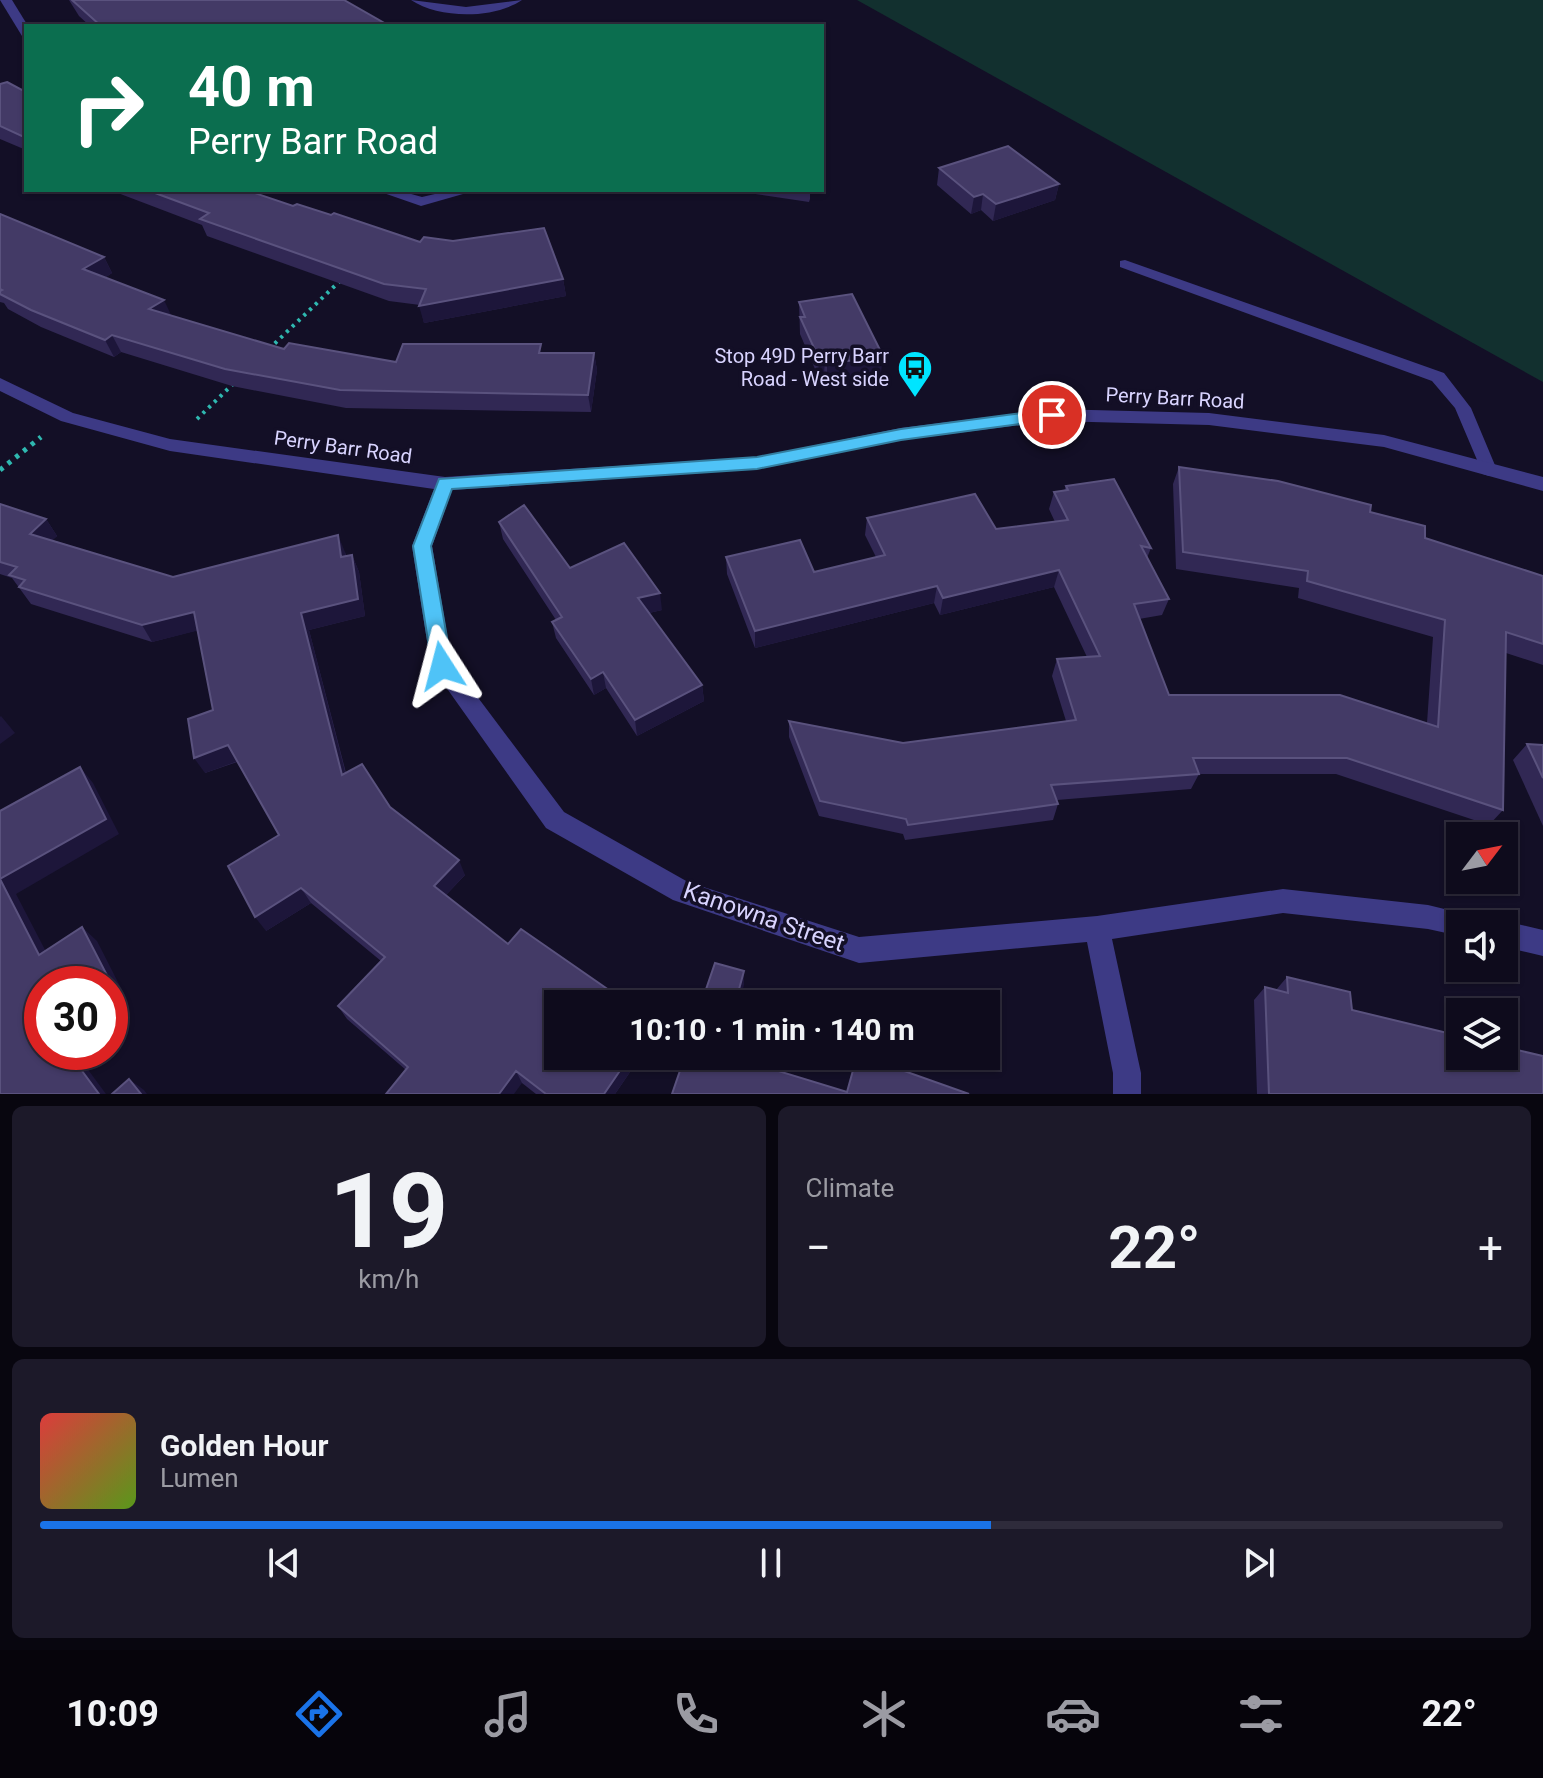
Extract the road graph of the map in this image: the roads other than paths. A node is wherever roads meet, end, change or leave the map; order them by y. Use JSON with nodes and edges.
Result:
{"nodes":[{"id":1,"x":6,"y":0,"type":"edge"},
{"id":2,"x":417,"y":0,"type":"edge"},
{"id":3,"x":516,"y":0,"type":"edge"},
{"id":4,"x":24,"y":30,"type":"edge"},
{"id":5,"x":388,"y":192,"type":"edge"},
{"id":6,"x":462,"y":192,"type":"edge"},
{"id":7,"x":1125,"y":264,"type":"dead end"},
{"id":8,"x":0,"y":384,"type":"edge"},
{"id":9,"x":1489,"y":470,"type":"junction"},
{"id":10,"x":445,"y":484,"type":"junction"},
{"id":11,"x":1543,"y":484,"type":"edge"},
{"id":12,"x":1446,"y":921,"type":"edge"},
{"id":13,"x":1097,"y":929,"type":"junction"},
{"id":14,"x":1518,"y":937,"type":"edge"},
{"id":15,"x":1543,"y":943,"type":"edge"},
{"id":16,"x":1127,"y":1094,"type":"edge"}],
"edges":[{"from":1,"to":4,"type":"street"},
{"from":2,"to":3,"type":"street"},
{"from":5,"to":6,"type":"street"},
{"from":7,"to":9,"type":"lane"},
{"from":8,"to":10,"type":"street","name":"Perry Barr Road"},
{"from":9,"to":10,"type":"street","name":"Perry Barr Road"},
{"from":9,"to":11,"type":"street","name":"Perry Barr Road"},
{"from":10,"to":13,"type":"street","name":"Kanowna Street"},
{"from":12,"to":13,"type":"street","name":"Kanowna Street"},
{"from":13,"to":16,"type":"street"},
{"from":14,"to":15,"type":"street"}]}
